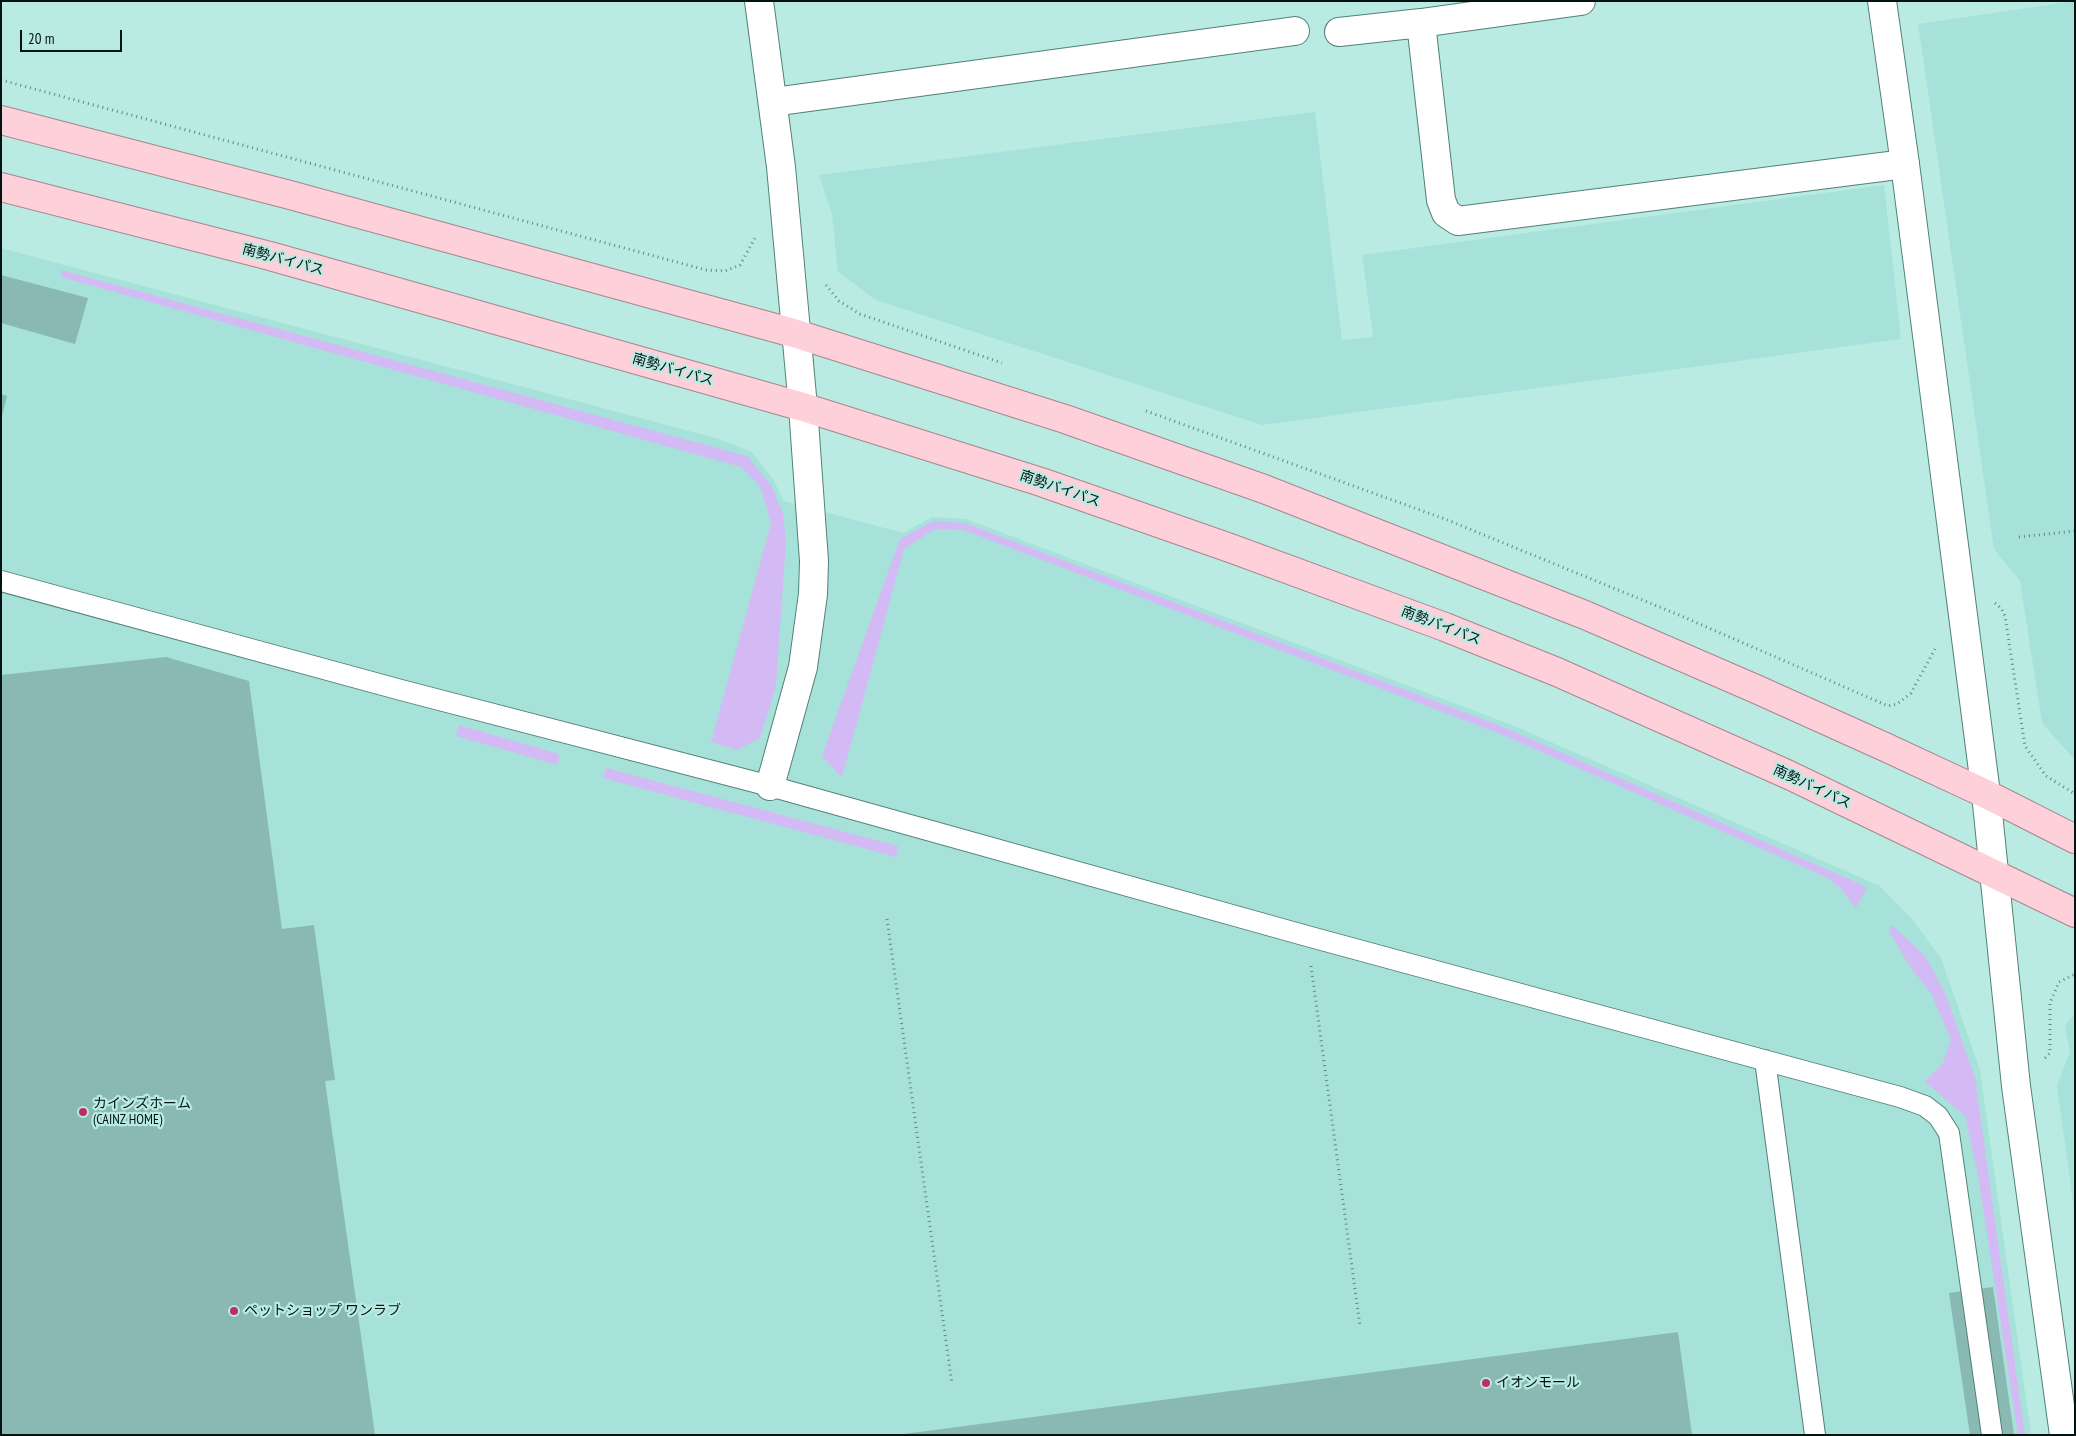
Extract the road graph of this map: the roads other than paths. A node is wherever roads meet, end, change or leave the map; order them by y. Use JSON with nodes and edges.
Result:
{"nodes":[{"id":1,"x":759,"y":1,"type":"edge"},
{"id":2,"x":1581,"y":1,"type":"edge"},
{"id":3,"x":1882,"y":1,"type":"edge"},
{"id":4,"x":1421,"y":23,"type":"junction"},
{"id":5,"x":1295,"y":31,"type":"dead end"},
{"id":6,"x":1339,"y":32,"type":"dead end"},
{"id":7,"x":773,"y":102,"type":"junction"},
{"id":8,"x":1,"y":120,"type":"edge"},
{"id":9,"x":1905,"y":164,"type":"junction"},
{"id":10,"x":1,"y":187,"type":"edge"},
{"id":11,"x":797,"y":334,"type":"junction"},
{"id":12,"x":803,"y":407,"type":"junction"},
{"id":13,"x":1,"y":581,"type":"edge"},
{"id":14,"x":770,"y":786,"type":"junction"},
{"id":15,"x":1986,"y":794,"type":"junction"},
{"id":16,"x":2075,"y":839,"type":"edge"},
{"id":17,"x":1994,"y":874,"type":"junction"},
{"id":18,"x":2075,"y":913,"type":"edge"},
{"id":19,"x":1765,"y":1060,"type":"junction"},
{"id":20,"x":1815,"y":1435,"type":"edge"},
{"id":21,"x":1992,"y":1435,"type":"edge"},
{"id":22,"x":2064,"y":1435,"type":"edge"}],
"edges":[{"from":1,"to":7,"type":"street"},
{"from":2,"to":4,"type":"street"},
{"from":3,"to":9,"type":"street"},
{"from":4,"to":6,"type":"street"},
{"from":4,"to":9,"type":"street"},
{"from":5,"to":7,"type":"street"},
{"from":7,"to":11,"type":"street"},
{"from":8,"to":11,"type":"highway"},
{"from":9,"to":15,"type":"street"},
{"from":10,"to":12,"type":"highway","name":"南勢バイパス"},
{"from":11,"to":12,"type":"street"},
{"from":11,"to":15,"type":"highway"},
{"from":12,"to":14,"type":"street"},
{"from":12,"to":17,"type":"highway","name":"南勢バイパス"},
{"from":13,"to":14,"type":"lane"},
{"from":14,"to":19,"type":"lane"},
{"from":15,"to":16,"type":"highway"},
{"from":15,"to":17,"type":"street"},
{"from":17,"to":18,"type":"highway","name":"南勢バイパス"},
{"from":17,"to":22,"type":"street"},
{"from":19,"to":20,"type":"lane"},
{"from":19,"to":21,"type":"lane"}]}
